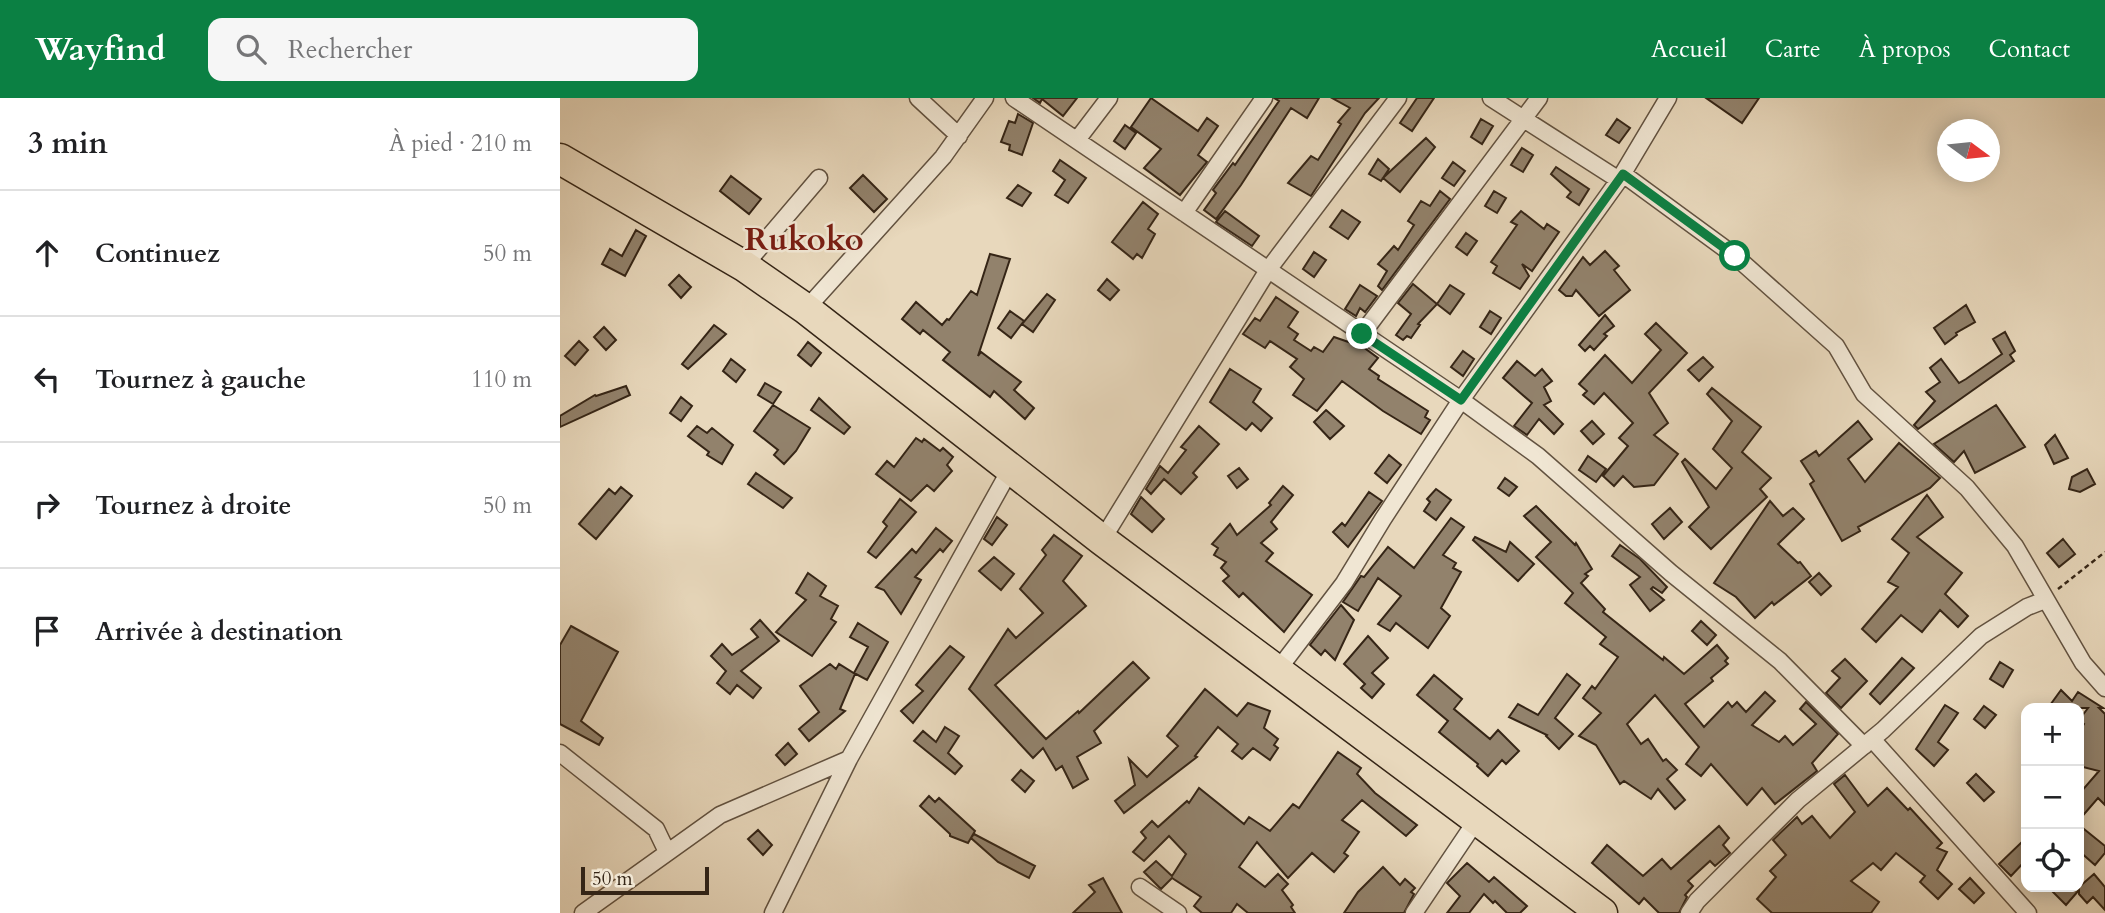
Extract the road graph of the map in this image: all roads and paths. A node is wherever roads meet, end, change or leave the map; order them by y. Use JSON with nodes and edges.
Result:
{"nodes":[{"id":1,"x":918,"y":98,"type":"edge"},
{"id":2,"x":985,"y":98,"type":"edge"},
{"id":3,"x":1014,"y":98,"type":"edge"},
{"id":4,"x":1110,"y":98,"type":"edge"},
{"id":5,"x":1264,"y":98,"type":"edge"},
{"id":6,"x":1398,"y":98,"type":"edge"},
{"id":7,"x":1491,"y":98,"type":"edge"},
{"id":8,"x":1539,"y":98,"type":"edge"},
{"id":9,"x":1668,"y":98,"type":"edge"},
{"id":10,"x":1525,"y":120,"type":"junction"},
{"id":11,"x":959,"y":135,"type":"junction"},
{"id":12,"x":1077,"y":140,"type":"junction"},
{"id":13,"x":560,"y":159,"type":"edge"},
{"id":14,"x":1621,"y":177,"type":"junction"},
{"id":15,"x":819,"y":178,"type":"dead end"},
{"id":16,"x":1184,"y":213,"type":"junction"},
{"id":17,"x":744,"y":266,"type":"junction"},
{"id":18,"x":1268,"y":270,"type":"junction"},
{"id":19,"x":806,"y":309,"type":"junction"},
{"id":20,"x":1362,"y":334,"type":"junction"},
{"id":21,"x":1461,"y":400,"type":"junction"},
{"id":22,"x":1011,"y":468,"type":"junction"},
{"id":23,"x":1102,"y":540,"type":"junction"},
{"id":24,"x":2105,"y":551,"type":"edge"},
{"id":25,"x":2045,"y":600,"type":"junction"},
{"id":26,"x":1277,"y":671,"type":"junction"},
{"id":27,"x":2105,"y":688,"type":"edge"},
{"id":28,"x":1868,"y":742,"type":"junction"},
{"id":29,"x":560,"y":753,"type":"edge"},
{"id":30,"x":849,"y":759,"type":"junction"},
{"id":31,"x":1476,"y":821,"type":"junction"},
{"id":32,"x":667,"y":852,"type":"junction"},
{"id":33,"x":1140,"y":887,"type":"dead end"},
{"id":34,"x":583,"y":913,"type":"edge"},
{"id":35,"x":773,"y":913,"type":"edge"},
{"id":36,"x":1178,"y":913,"type":"edge"},
{"id":37,"x":1414,"y":913,"type":"edge"},
{"id":38,"x":1602,"y":913,"type":"edge"},
{"id":39,"x":1689,"y":913,"type":"edge"},
{"id":40,"x":2028,"y":913,"type":"edge"}],
"edges":[{"from":1,"to":11,"type":"street"},
{"from":2,"to":11,"type":"street"},
{"from":3,"to":12,"type":"street"},
{"from":4,"to":12,"type":"street"},
{"from":5,"to":16,"type":"street"},
{"from":6,"to":18,"type":"street"},
{"from":7,"to":10,"type":"street"},
{"from":8,"to":10,"type":"street"},
{"from":9,"to":14,"type":"street"},
{"from":10,"to":14,"type":"street"},
{"from":10,"to":20,"type":"street"},
{"from":11,"to":19,"type":"street"},
{"from":12,"to":16,"type":"street"},
{"from":13,"to":17,"type":"highway"},
{"from":14,"to":21,"type":"street"},
{"from":14,"to":25,"type":"street"},
{"from":15,"to":17,"type":"street"},
{"from":16,"to":18,"type":"street"},
{"from":17,"to":19,"type":"highway"},
{"from":18,"to":20,"type":"street"},
{"from":18,"to":23,"type":"street"},
{"from":19,"to":22,"type":"highway"},
{"from":20,"to":21,"type":"street"},
{"from":21,"to":26,"type":"street"},
{"from":21,"to":28,"type":"street"},
{"from":22,"to":23,"type":"highway"},
{"from":22,"to":30,"type":"street"},
{"from":23,"to":26,"type":"highway"},
{"from":24,"to":25,"type":"path"},
{"from":25,"to":27,"type":"street"},
{"from":25,"to":28,"type":"street"},
{"from":26,"to":31,"type":"highway"},
{"from":28,"to":39,"type":"street"},
{"from":28,"to":40,"type":"street"},
{"from":29,"to":32,"type":"street"},
{"from":30,"to":32,"type":"street"},
{"from":30,"to":35,"type":"street"},
{"from":31,"to":37,"type":"street"},
{"from":31,"to":38,"type":"highway"},
{"from":32,"to":34,"type":"street"},
{"from":33,"to":36,"type":"street"}]}
